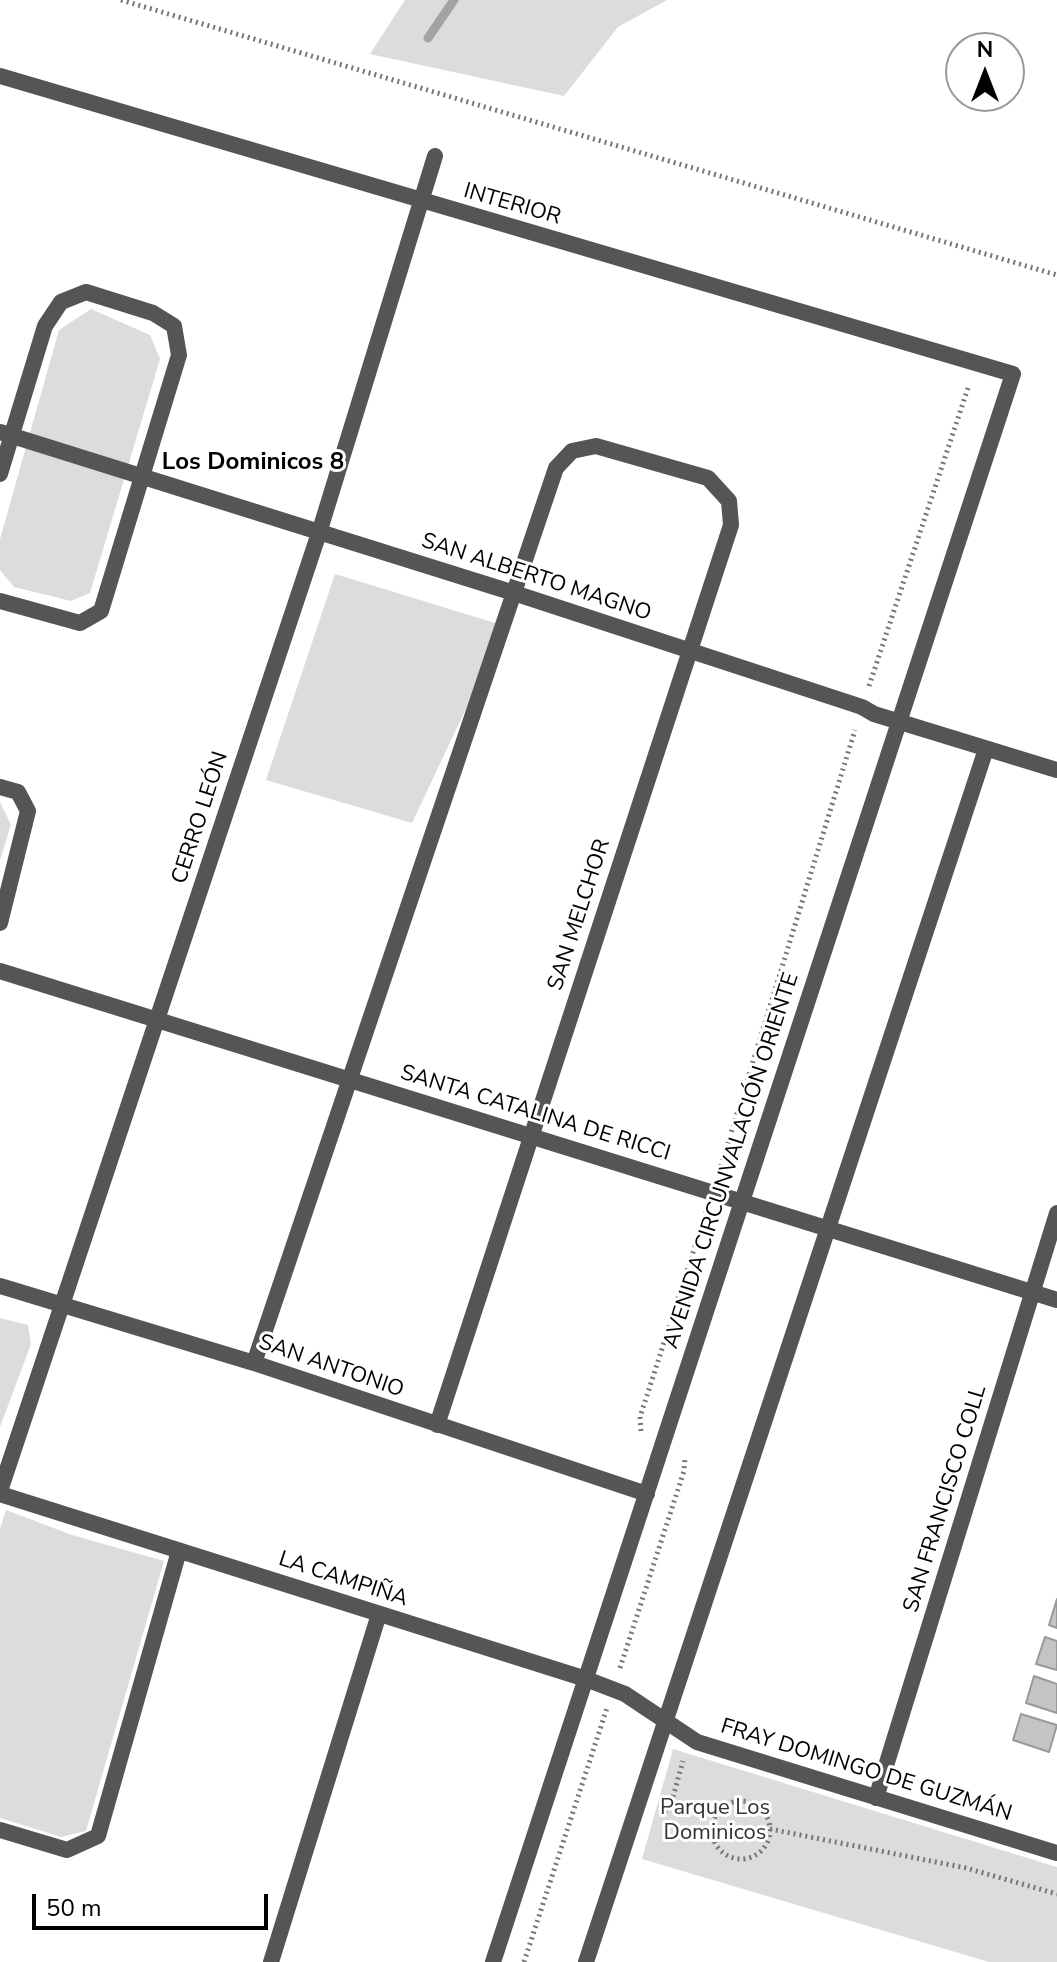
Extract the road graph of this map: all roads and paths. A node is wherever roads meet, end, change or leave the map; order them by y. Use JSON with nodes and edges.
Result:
{"nodes":[{"id":1,"x":121,"y":0,"type":"edge"},
{"id":2,"x":0,"y":76,"type":"edge"},
{"id":3,"x":435,"y":156,"type":"dead end"},
{"id":4,"x":421,"y":201,"type":"junction"},
{"id":5,"x":1057,"y":275,"type":"edge"},
{"id":6,"x":1013,"y":374,"type":"joint"},
{"id":7,"x":5,"y":434,"type":"edge"},
{"id":8,"x":0,"y":474,"type":"edge"},
{"id":9,"x":144,"y":476,"type":"junction"},
{"id":10,"x":319,"y":533,"type":"junction"},
{"id":11,"x":514,"y":593,"type":"junction"},
{"id":12,"x":0,"y":601,"type":"edge"},
{"id":13,"x":689,"y":650,"type":"junction"},
{"id":14,"x":899,"y":722,"type":"junction"},
{"id":15,"x":986,"y":749,"type":"junction"},
{"id":16,"x":1057,"y":770,"type":"edge"},
{"id":17,"x":0,"y":787,"type":"edge"},
{"id":18,"x":0,"y":923,"type":"edge"},
{"id":19,"x":0,"y":971,"type":"edge"},
{"id":20,"x":157,"y":1018,"type":"junction"},
{"id":21,"x":349,"y":1080,"type":"junction"},
{"id":22,"x":531,"y":1137,"type":"junction"},
{"id":23,"x":742,"y":1200,"type":"junction"},
{"id":24,"x":1057,"y":1213,"type":"edge"},
{"id":25,"x":827,"y":1228,"type":"junction"},
{"id":26,"x":0,"y":1286,"type":"edge"},
{"id":27,"x":1033,"y":1292,"type":"junction"},
{"id":28,"x":1057,"y":1300,"type":"edge"},
{"id":29,"x":62,"y":1305,"type":"junction"},
{"id":30,"x":254,"y":1363,"type":"junction"},
{"id":31,"x":437,"y":1425,"type":"junction"},
{"id":32,"x":0,"y":1492,"type":"edge"},
{"id":33,"x":647,"y":1494,"type":"junction"},
{"id":34,"x":179,"y":1551,"type":"junction"},
{"id":35,"x":379,"y":1614,"type":"junction"},
{"id":36,"x":586,"y":1679,"type":"junction"},
{"id":37,"x":666,"y":1723,"type":"junction"},
{"id":38,"x":698,"y":1766,"type":"dead end"},
{"id":39,"x":876,"y":1798,"type":"junction"},
{"id":40,"x":639,"y":1804,"type":"junction"},
{"id":41,"x":770,"y":1829,"type":"junction"},
{"id":42,"x":0,"y":1830,"type":"edge"},
{"id":43,"x":1055,"y":1847,"type":"edge"},
{"id":44,"x":1057,"y":1894,"type":"edge"},
{"id":45,"x":271,"y":1962,"type":"edge"},
{"id":46,"x":493,"y":1962,"type":"edge"},
{"id":47,"x":586,"y":1962,"type":"edge"}],
"edges":[{"from":1,"to":5,"type":"path"},
{"from":2,"to":4,"type":"street","name":"INTERIOR"},
{"from":3,"to":4,"type":"street","name":"CERRO LEÓN"},
{"from":4,"to":6,"type":"street","name":"INTERIOR"},
{"from":4,"to":10,"type":"street","name":"CERRO LEÓN"},
{"from":6,"to":14,"type":"street","name":"AVENIDA CIRCUNVALACIÓN ORIENTE"},
{"from":7,"to":8,"type":"street"},
{"from":7,"to":9,"type":"street","name":"SAN ALBERTO MAGNO"},
{"from":7,"to":9,"type":"street"},
{"from":9,"to":10,"type":"street","name":"SAN ALBERTO MAGNO"},
{"from":9,"to":12,"type":"street"},
{"from":10,"to":11,"type":"street","name":"SAN ALBERTO MAGNO"},
{"from":10,"to":20,"type":"street","name":"CERRO LEÓN"},
{"from":11,"to":13,"type":"street","name":"SAN ALBERTO MAGNO"},
{"from":11,"to":13,"type":"street","name":"SAN MELCHOR"},
{"from":11,"to":21,"type":"street","name":"SAN MELCHOR"},
{"from":13,"to":14,"type":"street","name":"SAN ALBERTO MAGNO"},
{"from":13,"to":22,"type":"street","name":"SAN MELCHOR"},
{"from":14,"to":15,"type":"street","name":"SAN ALBERTO MAGNO"},
{"from":14,"to":23,"type":"street","name":"AVENIDA CIRCUNVALACIÓN ORIENTE"},
{"from":15,"to":16,"type":"street","name":"SAN ALBERTO MAGNO"},
{"from":15,"to":25,"type":"street"},
{"from":17,"to":18,"type":"street"},
{"from":19,"to":20,"type":"street","name":"SANTA CATALINA DE RICCI"},
{"from":20,"to":21,"type":"street","name":"SANTA CATALINA DE RICCI"},
{"from":20,"to":29,"type":"street","name":"CERRO LEÓN"},
{"from":21,"to":22,"type":"street","name":"SANTA CATALINA DE RICCI"},
{"from":21,"to":30,"type":"street","name":"SAN MELCHOR"},
{"from":22,"to":23,"type":"street","name":"SANTA CATALINA DE RICCI"},
{"from":22,"to":31,"type":"street","name":"SAN MELCHOR"},
{"from":23,"to":25,"type":"street","name":"SANTA CATALINA DE RICCI"},
{"from":23,"to":33,"type":"street","name":"AVENIDA CIRCUNVALACIÓN ORIENTE"},
{"from":24,"to":27,"type":"street","name":"SAN FRANCISCO COLL"},
{"from":25,"to":27,"type":"street","name":"SANTA CATALINA DE RICCI"},
{"from":25,"to":37,"type":"street"},
{"from":26,"to":29,"type":"street","name":"SAN ANTONIO"},
{"from":27,"to":28,"type":"street","name":"SANTA CATALINA DE RICCI"},
{"from":27,"to":39,"type":"street","name":"SAN FRANCISCO COLL"},
{"from":29,"to":30,"type":"street","name":"SAN ANTONIO"},
{"from":29,"to":32,"type":"street","name":"CERRO LEÓN"},
{"from":30,"to":31,"type":"street","name":"SAN ANTONIO"},
{"from":31,"to":33,"type":"street","name":"SAN ANTONIO"},
{"from":32,"to":34,"type":"street","name":"LA CAMPIÑA"},
{"from":33,"to":36,"type":"street","name":"AVENIDA CIRCUNVALACIÓN ORIENTE"},
{"from":34,"to":35,"type":"street","name":"LA CAMPIÑA"},
{"from":34,"to":42,"type":"street"},
{"from":35,"to":36,"type":"street","name":"LA CAMPIÑA"},
{"from":35,"to":45,"type":"street"},
{"from":36,"to":37,"type":"street","name":"LA CAMPIÑA"},
{"from":36,"to":46,"type":"street","name":"AVENIDA CIRCUNVALACIÓN ORIENTE"},
{"from":37,"to":39,"type":"street","name":"FRAY DOMINGO DE GUZMÁN"},
{"from":37,"to":40,"type":"street"},
{"from":38,"to":40,"type":"path"},
{"from":39,"to":43,"type":"street","name":"FRAY DOMINGO DE GUZMÁN"},
{"from":40,"to":47,"type":"street"},
{"from":41,"to":41,"type":"path"},
{"from":41,"to":44,"type":"path"}]}
